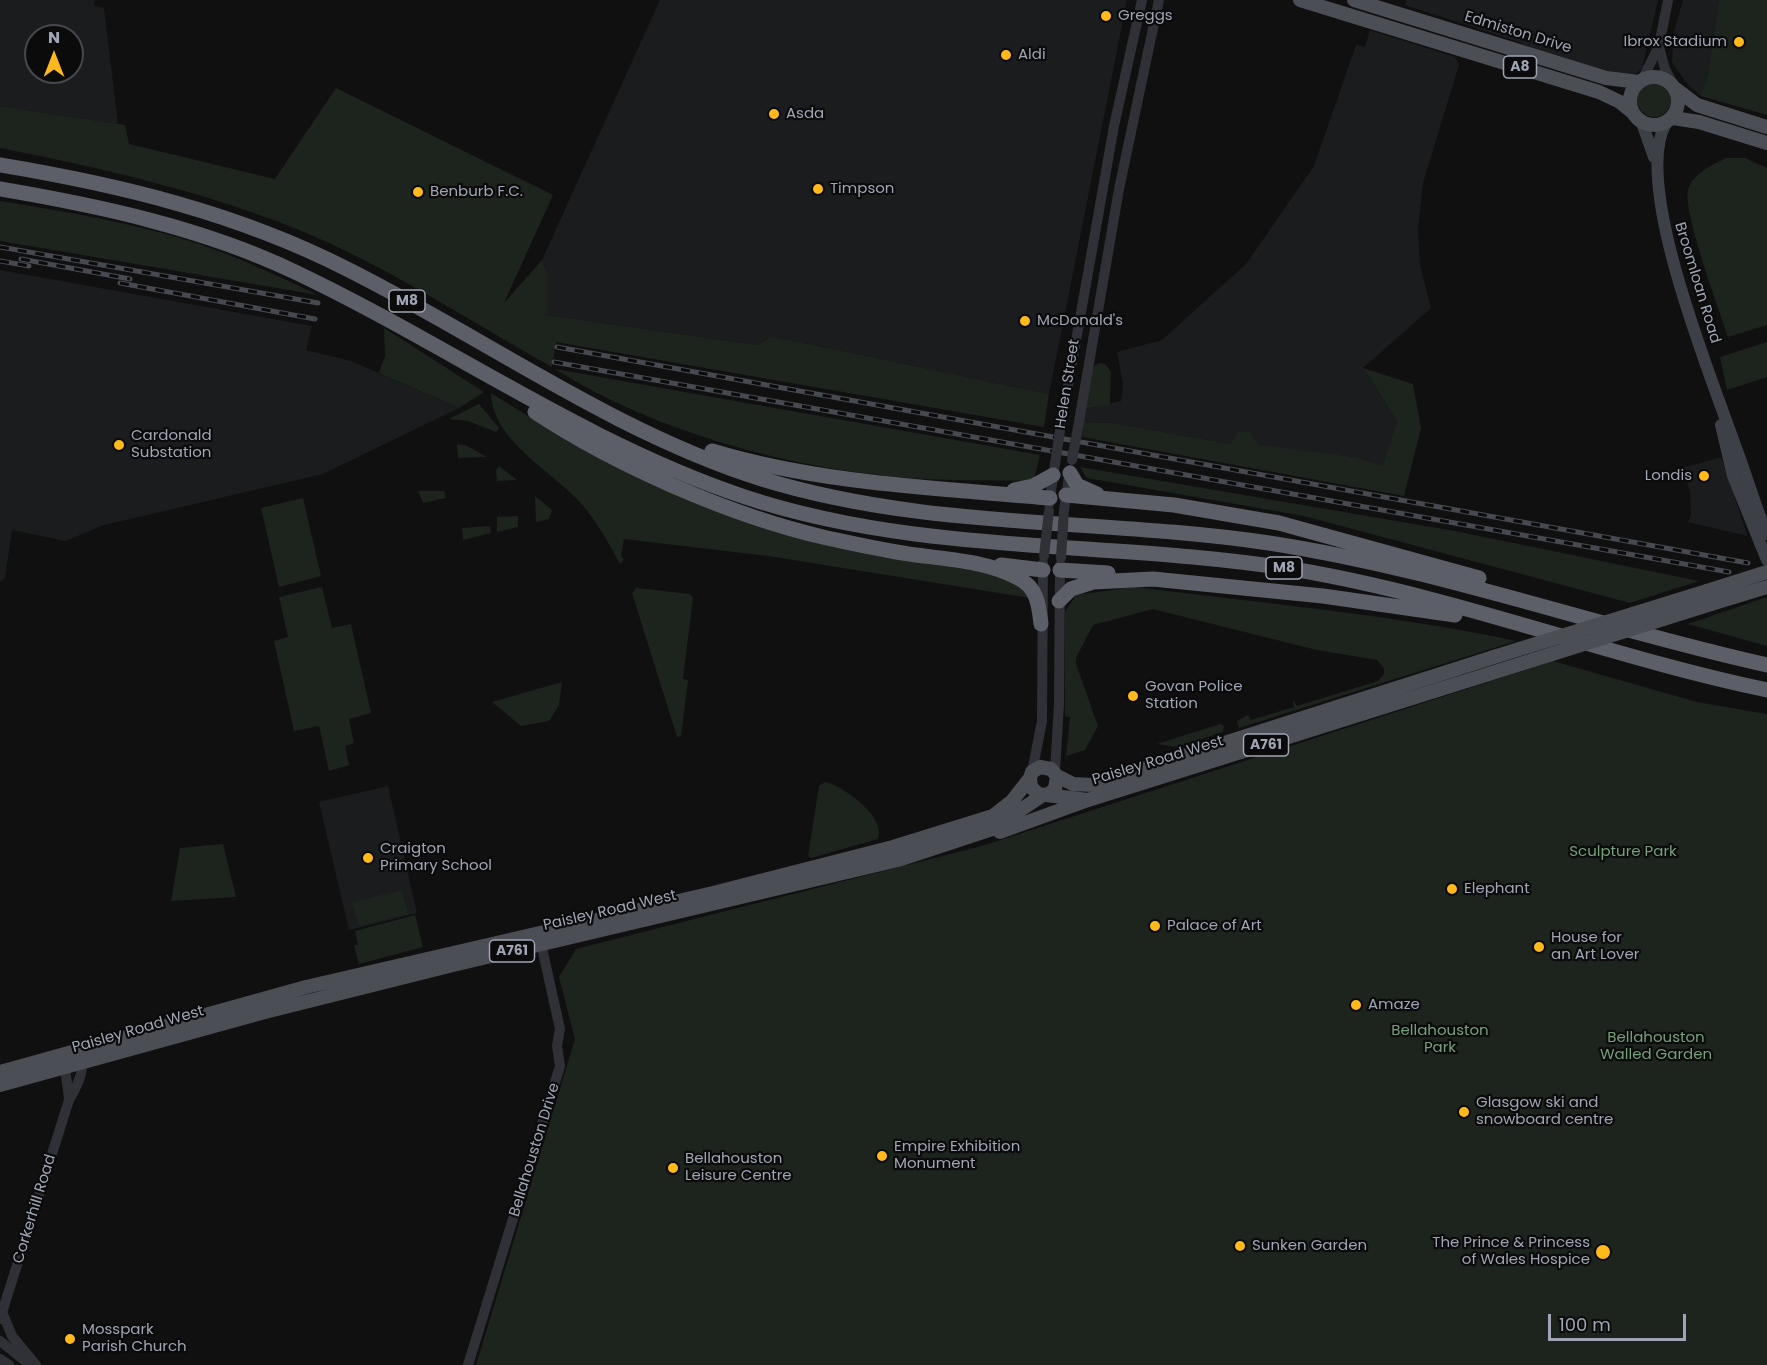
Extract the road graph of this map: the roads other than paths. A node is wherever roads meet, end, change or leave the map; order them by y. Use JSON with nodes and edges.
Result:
{"nodes":[{"id":1,"x":1142,"y":0,"type":"edge"},
{"id":2,"x":1159,"y":0,"type":"edge"},
{"id":3,"x":1300,"y":0,"type":"edge"},
{"id":4,"x":1668,"y":0,"type":"edge"},
{"id":5,"x":1357,"y":1,"type":"edge"},
{"id":6,"x":1659,"y":46,"type":"junction"},
{"id":7,"x":1641,"y":81,"type":"junction"},
{"id":8,"x":1674,"y":87,"type":"junction"},
{"id":9,"x":1631,"y":111,"type":"junction"},
{"id":10,"x":1669,"y":121,"type":"junction"},
{"id":11,"x":1642,"y":123,"type":"junction"},
{"id":12,"x":1767,"y":127,"type":"edge"},
{"id":13,"x":1767,"y":143,"type":"edge"},
{"id":14,"x":0,"y":165,"type":"edge"},
{"id":15,"x":1656,"y":167,"type":"junction"},
{"id":16,"x":0,"y":189,"type":"edge"},
{"id":17,"x":445,"y":350,"type":"junction"},
{"id":18,"x":1719,"y":406,"type":"junction"},
{"id":19,"x":638,"y":429,"type":"junction"},
{"id":20,"x":1071,"y":467,"type":"junction"},
{"id":21,"x":1053,"y":475,"type":"junction"},
{"id":22,"x":993,"y":492,"type":"junction"},
{"id":23,"x":1121,"y":501,"type":"junction"},
{"id":24,"x":1065,"y":503,"type":"junction"},
{"id":25,"x":1049,"y":504,"type":"junction"},
{"id":26,"x":1767,"y":534,"type":"edge"},
{"id":27,"x":950,"y":559,"type":"junction"},
{"id":28,"x":1767,"y":560,"type":"edge"},
{"id":29,"x":1043,"y":563,"type":"junction"},
{"id":30,"x":1060,"y":564,"type":"junction"},
{"id":31,"x":1767,"y":572,"type":"edge"},
{"id":32,"x":1153,"y":579,"type":"junction"},
{"id":33,"x":1767,"y":587,"type":"edge"},
{"id":34,"x":1709,"y":597,"type":"junction"},
{"id":35,"x":1059,"y":601,"type":"junction"},
{"id":36,"x":1041,"y":624,"type":"junction"},
{"id":37,"x":1520,"y":625,"type":"junction"},
{"id":38,"x":1676,"y":643,"type":"junction"},
{"id":39,"x":1767,"y":665,"type":"edge"},
{"id":40,"x":1767,"y":690,"type":"edge"},
{"id":41,"x":1056,"y":774,"type":"junction"},
{"id":42,"x":1031,"y":775,"type":"junction"},
{"id":43,"x":1045,"y":795,"type":"junction"},
{"id":44,"x":1088,"y":800,"type":"junction"},
{"id":45,"x":960,"y":841,"type":"junction"},
{"id":46,"x":540,"y":939,"type":"junction"},
{"id":47,"x":81,"y":1056,"type":"junction"},
{"id":48,"x":64,"y":1061,"type":"junction"},
{"id":49,"x":0,"y":1072,"type":"edge"},
{"id":50,"x":0,"y":1085,"type":"edge"},
{"id":51,"x":69,"y":1100,"type":"junction"},
{"id":52,"x":1,"y":1315,"type":"edge"},
{"id":53,"x":0,"y":1341,"type":"edge"},
{"id":54,"x":0,"y":1359,"type":"edge"},
{"id":55,"x":9,"y":1365,"type":"edge"},
{"id":56,"x":31,"y":1365,"type":"edge"},
{"id":57,"x":36,"y":1365,"type":"edge"},
{"id":58,"x":468,"y":1365,"type":"edge"}],
"edges":[{"from":1,"to":21,"type":"street","name":"Helen Street","bridge":true},
{"from":2,"to":20,"type":"street","name":"Helen Street","bridge":true},
{"from":3,"to":9,"type":"main road","name":"Edmiston Drive","number":"A8"},
{"from":4,"to":6,"type":"street"},
{"from":5,"to":7,"type":"main road","name":"Edmiston Drive","number":"A8"},
{"from":6,"to":7,"type":"street"},
{"from":6,"to":8,"type":"street"},
{"from":7,"to":8,"type":"main road"},
{"from":7,"to":9,"type":"main road"},
{"from":8,"to":10,"type":"main road"},
{"from":8,"to":12,"type":"main road"},
{"from":9,"to":11,"type":"main road"},
{"from":10,"to":11,"type":"main road"},
{"from":10,"to":13,"type":"main road"},
{"from":10,"to":15,"type":"main road","name":"Broomloan Road"},
{"from":11,"to":15,"type":"main road","name":"Broomloan Road"},
{"from":14,"to":19,"type":"highway","number":"M8"},
{"from":15,"to":18,"type":"main road","name":"Broomloan Road"},
{"from":16,"to":17,"type":"highway","number":"M8"},
{"from":17,"to":27,"type":"highway"},
{"from":17,"to":37,"type":"highway","number":"M8"},
{"from":18,"to":26,"type":"main road","name":"Broomloan Road"},
{"from":18,"to":28,"type":"main road","name":"Broomloan Road"},
{"from":19,"to":22,"type":"highway"},
{"from":19,"to":38,"type":"highway","number":"M8"},
{"from":20,"to":23,"type":"highway"},
{"from":20,"to":24,"type":"street","name":"Helen Street"},
{"from":21,"to":22,"type":"highway"},
{"from":21,"to":25,"type":"street","name":"Helen Street"},
{"from":22,"to":25,"type":"highway"},
{"from":23,"to":24,"type":"highway"},
{"from":23,"to":38,"type":"highway"},
{"from":24,"to":25,"type":"street"},
{"from":24,"to":30,"type":"street","name":"Helen Street","bridge":true},
{"from":25,"to":29,"type":"street","name":"Helen Street","bridge":true},
{"from":27,"to":29,"type":"highway"},
{"from":27,"to":36,"type":"highway"},
{"from":29,"to":30,"type":"street"},
{"from":29,"to":36,"type":"street","name":"Helen Street"},
{"from":30,"to":32,"type":"highway"},
{"from":30,"to":35,"type":"street","name":"Helen Street"},
{"from":31,"to":34,"type":"main road","number":"A761"},
{"from":32,"to":35,"type":"highway"},
{"from":32,"to":37,"type":"highway"},
{"from":33,"to":34,"type":"main road","number":"A761"},
{"from":34,"to":41,"type":"main road","name":"Paisley Road West","number":"A761","bridge":true},
{"from":34,"to":44,"type":"main road","name":"Paisley Road West","number":"A761","bridge":true},
{"from":35,"to":41,"type":"street","name":"Helen Street"},
{"from":36,"to":42,"type":"street","name":"Helen Street"},
{"from":37,"to":40,"type":"highway","number":"M8"},
{"from":38,"to":39,"type":"highway","number":"M8"},
{"from":41,"to":42,"type":"main road","name":"Paisley Road West"},
{"from":41,"to":43,"type":"main road","name":"Paisley Road West"},
{"from":42,"to":43,"type":"main road"},
{"from":42,"to":46,"type":"main road","name":"Paisley Road West","number":"A761"},
{"from":43,"to":44,"type":"main road","name":"Paisley Road West","number":"A761"},
{"from":43,"to":45,"type":"main road","name":"Paisley Road West","number":"A761"},
{"from":44,"to":45,"type":"main road"},
{"from":45,"to":46,"type":"main road","name":"Paisley Road West","number":"A761"},
{"from":46,"to":47,"type":"main road","name":"Paisley Road West","number":"A761"},
{"from":46,"to":58,"type":"street","name":"Bellahouston Drive"},
{"from":47,"to":48,"type":"main road","name":"Paisley Road West","number":"A761"},
{"from":47,"to":51,"type":"street","name":"Corkerhill Road"},
{"from":48,"to":49,"type":"main road","name":"Paisley Road West","number":"A761"},
{"from":48,"to":50,"type":"main road","name":"Paisley Road West","number":"A761"},
{"from":48,"to":51,"type":"street","name":"Corkerhill Road"},
{"from":51,"to":52,"type":"street","name":"Corkerhill Road"},
{"from":52,"to":57,"type":"street"},
{"from":53,"to":56,"type":"street"},
{"from":54,"to":55,"type":"street"}]}
